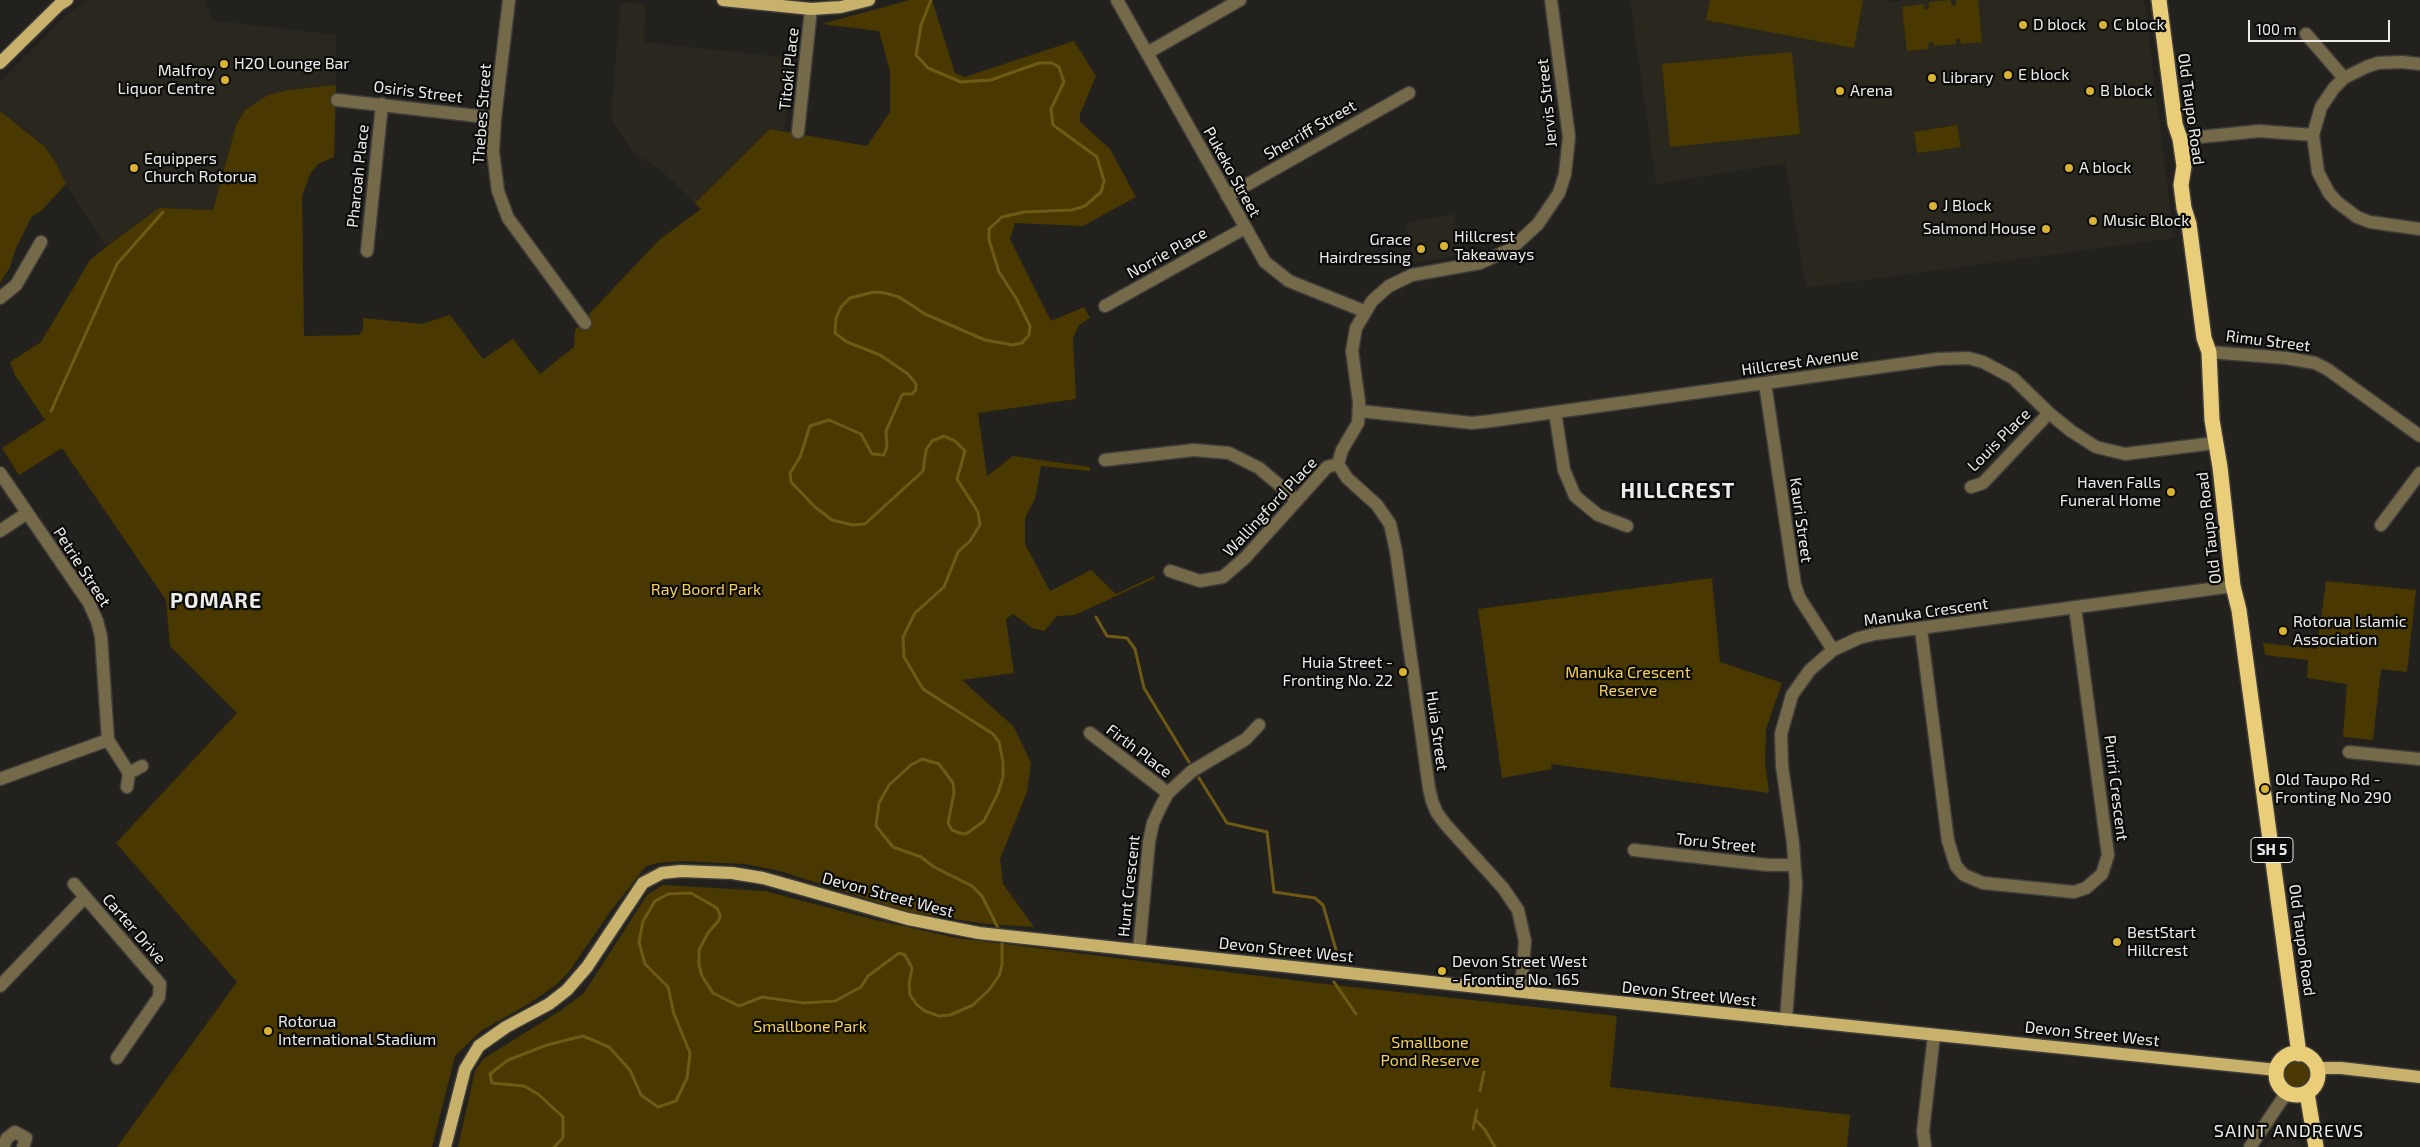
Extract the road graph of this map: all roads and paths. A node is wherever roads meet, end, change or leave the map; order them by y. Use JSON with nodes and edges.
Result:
{"nodes":[{"id":1,"x":67,"y":0,"type":"edge"},
{"id":2,"x":509,"y":0,"type":"edge"},
{"id":3,"x":723,"y":0,"type":"edge"},
{"id":4,"x":869,"y":0,"type":"edge"},
{"id":5,"x":1117,"y":0,"type":"edge"},
{"id":6,"x":1240,"y":0,"type":"edge"},
{"id":7,"x":1551,"y":0,"type":"edge"},
{"id":8,"x":2159,"y":0,"type":"edge"},
{"id":9,"x":812,"y":9,"type":"junction"},
{"id":10,"x":2306,"y":34,"type":"dead end"},
{"id":11,"x":1147,"y":53,"type":"junction"},
{"id":12,"x":0,"y":63,"type":"edge"},
{"id":13,"x":2420,"y":64,"type":"edge"},
{"id":14,"x":2344,"y":78,"type":"junction"},
{"id":15,"x":1409,"y":93,"type":"dead end"},
{"id":16,"x":337,"y":100,"type":"dead end"},
{"id":17,"x":382,"y":104,"type":"junction"},
{"id":18,"x":495,"y":118,"type":"junction"},
{"id":19,"x":798,"y":132,"type":"dead end"},
{"id":20,"x":2312,"y":135,"type":"junction"},
{"id":21,"x":2180,"y":139,"type":"junction"},
{"id":22,"x":1227,"y":196,"type":"junction"},
{"id":23,"x":1245,"y":228,"type":"junction"},
{"id":24,"x":2420,"y":229,"type":"edge"},
{"id":25,"x":41,"y":242,"type":"dead end"},
{"id":26,"x":367,"y":251,"type":"dead end"},
{"id":27,"x":0,"y":298,"type":"edge"},
{"id":28,"x":1105,"y":306,"type":"dead end"},
{"id":29,"x":1364,"y":311,"type":"junction"},
{"id":30,"x":586,"y":323,"type":"dead end"},
{"id":31,"x":2209,"y":352,"type":"junction"},
{"id":32,"x":1765,"y":383,"type":"junction"},
{"id":33,"x":1360,"y":412,"type":"junction"},
{"id":34,"x":1556,"y":412,"type":"junction"},
{"id":35,"x":2048,"y":413,"type":"junction"},
{"id":36,"x":2420,"y":436,"type":"edge"},
{"id":37,"x":2215,"y":442,"type":"junction"},
{"id":38,"x":1105,"y":460,"type":"dead end"},
{"id":39,"x":1338,"y":464,"type":"junction"},
{"id":40,"x":0,"y":473,"type":"edge"},
{"id":41,"x":2420,"y":473,"type":"edge"},
{"id":42,"x":1971,"y":487,"type":"dead end"},
{"id":43,"x":1296,"y":500,"type":"junction"},
{"id":44,"x":27,"y":513,"type":"junction"},
{"id":45,"x":2381,"y":525,"type":"dead end"},
{"id":46,"x":1627,"y":526,"type":"dead end"},
{"id":47,"x":0,"y":531,"type":"edge"},
{"id":48,"x":1170,"y":571,"type":"dead end"},
{"id":49,"x":2233,"y":586,"type":"junction"},
{"id":50,"x":2075,"y":607,"type":"junction"},
{"id":51,"x":1922,"y":629,"type":"junction"},
{"id":52,"x":1833,"y":650,"type":"junction"},
{"id":53,"x":1259,"y":725,"type":"dead end"},
{"id":54,"x":1090,"y":734,"type":"dead end"},
{"id":55,"x":108,"y":740,"type":"junction"},
{"id":56,"x":2349,"y":752,"type":"dead end"},
{"id":57,"x":2420,"y":759,"type":"edge"},
{"id":58,"x":142,"y":766,"type":"dead end"},
{"id":59,"x":129,"y":773,"type":"junction"},
{"id":60,"x":0,"y":779,"type":"edge"},
{"id":61,"x":127,"y":787,"type":"dead end"},
{"id":62,"x":1168,"y":793,"type":"junction"},
{"id":63,"x":1634,"y":850,"type":"dead end"},
{"id":64,"x":1794,"y":865,"type":"junction"},
{"id":65,"x":74,"y":884,"type":"dead end"},
{"id":66,"x":86,"y":898,"type":"junction"},
{"id":67,"x":1139,"y":950,"type":"junction"},
{"id":68,"x":0,"y":986,"type":"edge"},
{"id":69,"x":1521,"y":992,"type":"junction"},
{"id":70,"x":1786,"y":1020,"type":"junction"},
{"id":71,"x":1934,"y":1036,"type":"junction"},
{"id":72,"x":2299,"y":1054,"type":"junction"},
{"id":73,"x":117,"y":1058,"type":"dead end"},
{"id":74,"x":2317,"y":1068,"type":"junction"},
{"id":75,"x":2277,"y":1070,"type":"junction"},
{"id":76,"x":2420,"y":1077,"type":"edge"},
{"id":77,"x":2286,"y":1092,"type":"junction"},
{"id":78,"x":2307,"y":1093,"type":"junction"},
{"id":79,"x":2,"y":1147,"type":"edge"},
{"id":80,"x":23,"y":1147,"type":"edge"},
{"id":81,"x":445,"y":1147,"type":"edge"},
{"id":82,"x":1925,"y":1147,"type":"edge"},
{"id":83,"x":2250,"y":1147,"type":"edge"},
{"id":84,"x":2316,"y":1147,"type":"edge"}],
"edges":[{"from":1,"to":12,"type":"main road"},
{"from":2,"to":18,"type":"street","name":"Thebes Street"},
{"from":3,"to":9,"type":"main road"},
{"from":4,"to":9,"type":"main road"},
{"from":5,"to":11,"type":"street","name":"Pukeko Street"},
{"from":6,"to":11,"type":"street"},
{"from":7,"to":29,"type":"street","name":"Jervis Street"},
{"from":8,"to":21,"type":"highway","name":"Old Taupo Road","number":"SH 5"},
{"from":9,"to":19,"type":"street","name":"Titoki Place"},
{"from":10,"to":14,"type":"street"},
{"from":11,"to":22,"type":"street","name":"Pukeko Street"},
{"from":13,"to":14,"type":"street"},
{"from":14,"to":20,"type":"street"},
{"from":15,"to":22,"type":"street","name":"Sherriff Street"},
{"from":16,"to":17,"type":"street","name":"Osiris Street"},
{"from":17,"to":18,"type":"street","name":"Osiris Street"},
{"from":17,"to":26,"type":"street","name":"Pharoah Place"},
{"from":18,"to":30,"type":"street","name":"Thebes Street"},
{"from":20,"to":21,"type":"street"},
{"from":20,"to":24,"type":"street"},
{"from":21,"to":31,"type":"highway","name":"Old Taupo Road","number":"SH 5"},
{"from":22,"to":23,"type":"street","name":"Pukeko Street"},
{"from":23,"to":28,"type":"street","name":"Norrie Place"},
{"from":23,"to":29,"type":"street","name":"Pukeko Street"},
{"from":25,"to":27,"type":"street"},
{"from":29,"to":33,"type":"street","name":"Jervis Street"},
{"from":31,"to":36,"type":"street","name":"Rimu Street"},
{"from":31,"to":37,"type":"highway","name":"Old Taupo Road","number":"SH 5"},
{"from":32,"to":34,"type":"street","name":"Hillcrest Avenue"},
{"from":32,"to":35,"type":"street","name":"Hillcrest Avenue"},
{"from":32,"to":52,"type":"street","name":"Kauri Street"},
{"from":33,"to":34,"type":"street","name":"Hillcrest Avenue"},
{"from":33,"to":39,"type":"street","name":"Jervis Street"},
{"from":34,"to":46,"type":"street"},
{"from":35,"to":37,"type":"street","name":"Hillcrest Avenue"},
{"from":35,"to":42,"type":"street","name":"Louis Place"},
{"from":37,"to":49,"type":"highway","name":"Old Taupo Road","number":"SH 5"},
{"from":38,"to":43,"type":"street"},
{"from":39,"to":43,"type":"street","name":"Wallingford Place"},
{"from":39,"to":69,"type":"street","name":"Huia Street"},
{"from":40,"to":44,"type":"street","name":"Petrie Street"},
{"from":41,"to":45,"type":"street"},
{"from":43,"to":48,"type":"street","name":"Wallingford Place"},
{"from":44,"to":47,"type":"street"},
{"from":44,"to":55,"type":"street","name":"Petrie Street"},
{"from":49,"to":50,"type":"street","name":"Manuka Crescent"},
{"from":49,"to":72,"type":"highway","name":"Old Taupo Road","number":"SH 5"},
{"from":50,"to":51,"type":"street","name":"Manuka Crescent"},
{"from":50,"to":51,"type":"street","name":"Puriri Crescent"},
{"from":51,"to":52,"type":"street","name":"Manuka Crescent"},
{"from":52,"to":64,"type":"street","name":"Manuka Crescent"},
{"from":53,"to":62,"type":"street","name":"Hunt Crescent"},
{"from":54,"to":62,"type":"street","name":"Firth Place"},
{"from":55,"to":59,"type":"street","name":"Petrie Street"},
{"from":55,"to":60,"type":"street"},
{"from":56,"to":57,"type":"street"},
{"from":58,"to":59,"type":"street"},
{"from":59,"to":61,"type":"street"},
{"from":62,"to":67,"type":"street","name":"Hunt Crescent"},
{"from":63,"to":64,"type":"street","name":"Toru Street"},
{"from":64,"to":70,"type":"street","name":"Manuka Crescent"},
{"from":65,"to":66,"type":"street","name":"Carter Drive"},
{"from":66,"to":68,"type":"street","name":"Carter Drive"},
{"from":66,"to":73,"type":"street","name":"Carter Drive"},
{"from":67,"to":69,"type":"main road","name":"Devon Street West"},
{"from":67,"to":81,"type":"main road","name":"Devon Street West"},
{"from":69,"to":70,"type":"main road","name":"Devon Street West"},
{"from":70,"to":71,"type":"main road","name":"Devon Street West"},
{"from":71,"to":75,"type":"main road","name":"Devon Street West"},
{"from":71,"to":82,"type":"street"},
{"from":72,"to":74,"type":"highway"},
{"from":72,"to":75,"type":"highway"},
{"from":74,"to":76,"type":"main road"},
{"from":74,"to":78,"type":"highway"},
{"from":75,"to":77,"type":"highway"},
{"from":77,"to":78,"type":"highway"},
{"from":77,"to":83,"type":"street"},
{"from":78,"to":84,"type":"highway"},
{"from":79,"to":80,"type":"street"}]}
